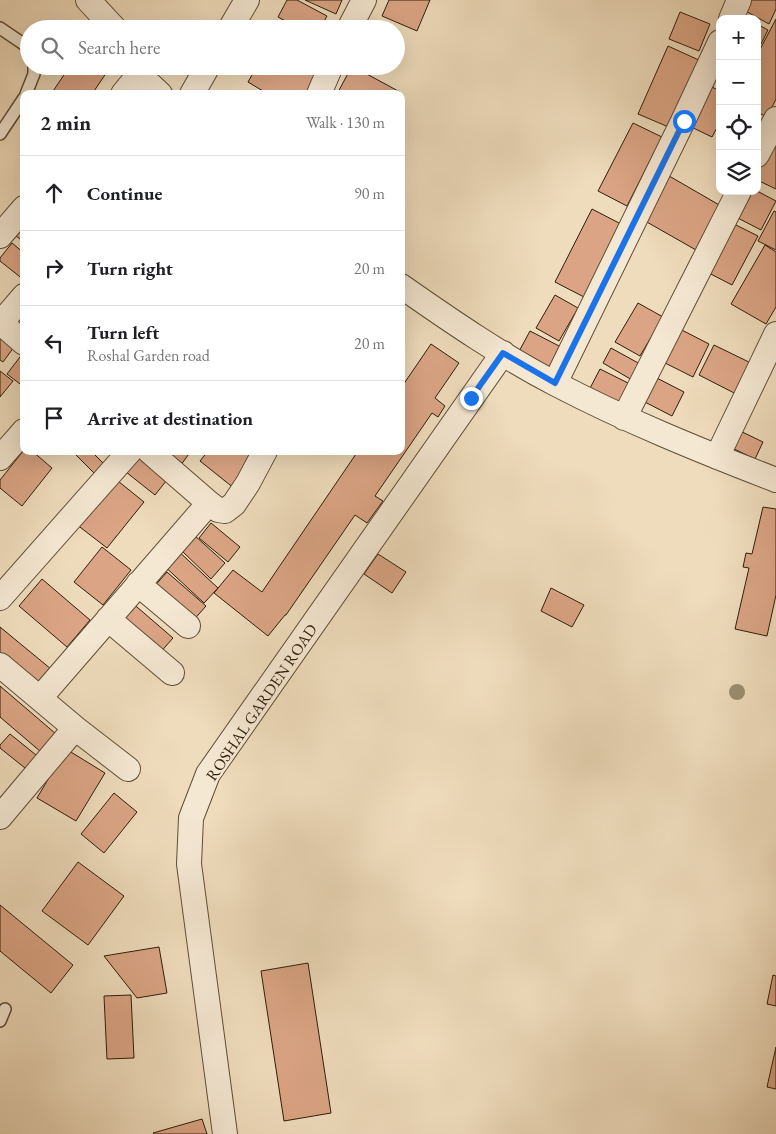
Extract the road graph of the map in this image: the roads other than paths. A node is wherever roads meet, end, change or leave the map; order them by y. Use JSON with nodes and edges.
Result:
{"nodes":[{"id":1,"x":88,"y":0,"type":"edge"},
{"id":2,"x":247,"y":0,"type":"edge"},
{"id":3,"x":364,"y":0,"type":"edge"},
{"id":4,"x":739,"y":0,"type":"edge"},
{"id":5,"x":733,"y":15,"type":"edge"},
{"id":6,"x":107,"y":20,"type":"edge"},
{"id":7,"x":235,"y":20,"type":"edge"},
{"id":8,"x":354,"y":20,"type":"edge"},
{"id":9,"x":0,"y":28,"type":"edge"},
{"id":10,"x":20,"y":42,"type":"edge"},
{"id":11,"x":716,"y":51,"type":"edge"},
{"id":12,"x":34,"y":75,"type":"edge"},
{"id":13,"x":203,"y":75,"type":"edge"},
{"id":14,"x":326,"y":75,"type":"edge"},
{"id":15,"x":150,"y":80,"type":"edge"},
{"id":16,"x":28,"y":90,"type":"edge"},
{"id":17,"x":126,"y":90,"type":"edge"},
{"id":18,"x":194,"y":90,"type":"edge"},
{"id":19,"x":321,"y":90,"type":"edge"},
{"id":20,"x":20,"y":104,"type":"edge"},
{"id":21,"x":776,"y":119,"type":"edge"},
{"id":22,"x":0,"y":134,"type":"edge"},
{"id":23,"x":760,"y":150,"type":"edge"},
{"id":24,"x":737,"y":195,"type":"edge"},
{"id":25,"x":20,"y":213,"type":"edge"},
{"id":26,"x":0,"y":236,"type":"edge"},
{"id":27,"x":405,"y":289,"type":"edge"},
{"id":28,"x":20,"y":300,"type":"edge"},
{"id":29,"x":0,"y":323,"type":"edge"},
{"id":30,"x":776,"y":334,"type":"edge"},
{"id":31,"x":20,"y":340,"type":"edge"},
{"id":32,"x":503,"y":353,"type":"junction"},
{"id":33,"x":555,"y":383,"type":"junction"},
{"id":34,"x":624,"y":418,"type":"junction"},
{"id":35,"x":20,"y":436,"type":"edge"},
{"id":36,"x":126,"y":455,"type":"edge"},
{"id":37,"x":154,"y":455,"type":"edge"},
{"id":38,"x":263,"y":455,"type":"edge"},
{"id":39,"x":717,"y":457,"type":"junction"},
{"id":40,"x":0,"y":458,"type":"edge"},
{"id":41,"x":776,"y":480,"type":"edge"},
{"id":42,"x":209,"y":503,"type":"junction"},
{"id":43,"x":138,"y":584,"type":"junction"},
{"id":44,"x":0,"y":598,"type":"edge"},
{"id":45,"x":108,"y":619,"type":"junction"},
{"id":46,"x":188,"y":626,"type":"dead end"},
{"id":47,"x":0,"y":665,"type":"edge"},
{"id":48,"x":172,"y":673,"type":"dead end"},
{"id":49,"x":40,"y":698,"type":"junction"},
{"id":50,"x":74,"y":728,"type":"junction"},
{"id":51,"x":128,"y":769,"type":"dead end"},
{"id":52,"x":0,"y":817,"type":"edge"},
{"id":53,"x":5,"y":1009,"type":"dead end"},
{"id":54,"x":0,"y":1021,"type":"edge"},
{"id":55,"x":225,"y":1134,"type":"edge"}],
"edges":[{"from":1,"to":6,"type":"street"},
{"from":2,"to":7,"type":"street"},
{"from":3,"to":8,"type":"street"},
{"from":4,"to":5,"type":"street"},
{"from":9,"to":10,"type":"lane"},
{"from":11,"to":33,"type":"street"},
{"from":12,"to":16,"type":"lane"},
{"from":13,"to":18,"type":"street"},
{"from":14,"to":19,"type":"street"},
{"from":15,"to":17,"type":"street"},
{"from":20,"to":22,"type":"lane"},
{"from":21,"to":23,"type":"street"},
{"from":24,"to":34,"type":"street"},
{"from":25,"to":26,"type":"street"},
{"from":27,"to":32,"type":"street"},
{"from":28,"to":29,"type":"street"},
{"from":29,"to":31,"type":"street"},
{"from":30,"to":39,"type":"street"},
{"from":32,"to":33,"type":"street"},
{"from":32,"to":55,"type":"street","name":"ROSHAL GARDEN ROAD"},
{"from":33,"to":34,"type":"street"},
{"from":34,"to":39,"type":"street"},
{"from":35,"to":40,"type":"street"},
{"from":36,"to":44,"type":"street"},
{"from":37,"to":42,"type":"street"},
{"from":38,"to":42,"type":"street"},
{"from":39,"to":41,"type":"street"},
{"from":42,"to":43,"type":"street"},
{"from":43,"to":45,"type":"street"},
{"from":43,"to":46,"type":"street"},
{"from":45,"to":48,"type":"street"},
{"from":45,"to":49,"type":"street"},
{"from":47,"to":49,"type":"street"},
{"from":49,"to":50,"type":"street"},
{"from":50,"to":51,"type":"street"},
{"from":50,"to":52,"type":"street"},
{"from":53,"to":54,"type":"lane"}]}
